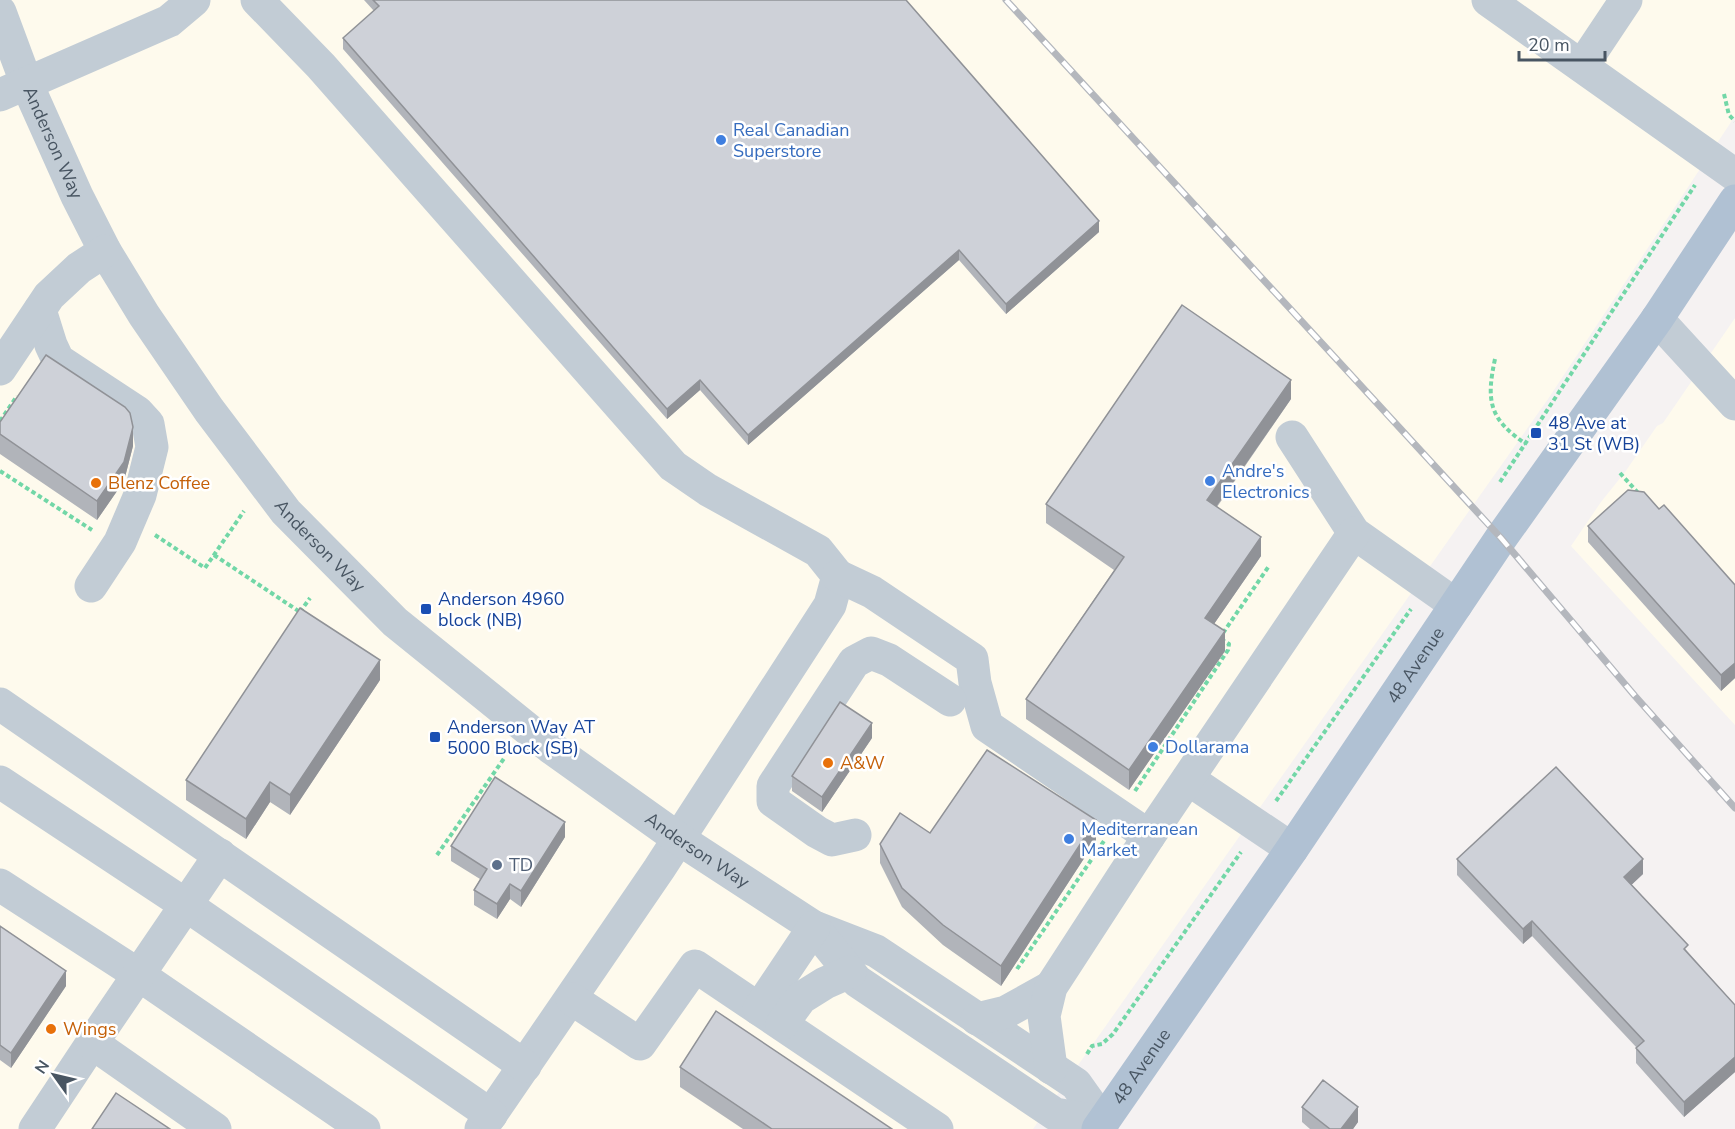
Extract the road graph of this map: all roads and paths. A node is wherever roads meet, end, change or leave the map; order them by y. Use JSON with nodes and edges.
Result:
{"nodes":[{"id":1,"x":194,"y":0,"type":"edge"},
{"id":2,"x":257,"y":0,"type":"edge"},
{"id":3,"x":1488,"y":0,"type":"edge"},
{"id":4,"x":1626,"y":0,"type":"edge"},
{"id":5,"x":0,"y":12,"type":"edge"},
{"id":6,"x":1582,"y":66,"type":"junction"},
{"id":7,"x":13,"y":89,"type":"edge"},
{"id":8,"x":1724,"y":94,"type":"dead end"},
{"id":9,"x":1735,"y":121,"type":"edge"},
{"id":10,"x":1735,"y":175,"type":"edge"},
{"id":11,"x":1686,"y":199,"type":"dead end"},
{"id":12,"x":1735,"y":201,"type":"edge"},
{"id":13,"x":105,"y":251,"type":"junction"},
{"id":14,"x":40,"y":310,"type":"junction"},
{"id":15,"x":1656,"y":319,"type":"junction"},
{"id":16,"x":1495,"y":359,"type":"dead end"},
{"id":17,"x":0,"y":369,"type":"edge"},
{"id":18,"x":1735,"y":404,"type":"edge"},
{"id":19,"x":1292,"y":437,"type":"dead end"},
{"id":20,"x":1526,"y":444,"type":"junction"},
{"id":21,"x":0,"y":471,"type":"edge"},
{"id":22,"x":1620,"y":473,"type":"dead end"},
{"id":23,"x":1496,"y":487,"type":"dead end"},
{"id":24,"x":1646,"y":502,"type":"edge"},
{"id":25,"x":244,"y":511,"type":"dead end"},
{"id":26,"x":98,"y":525,"type":"edge"},
{"id":27,"x":148,"y":530,"type":"dead end"},
{"id":28,"x":1354,"y":533,"type":"junction"},
{"id":29,"x":214,"y":555,"type":"junction"},
{"id":30,"x":1269,"y":566,"type":"dead end"},
{"id":31,"x":838,"y":576,"type":"junction"},
{"id":32,"x":1428,"y":585,"type":"junction"},
{"id":33,"x":91,"y":586,"type":"dead end"},
{"id":34,"x":310,"y":598,"type":"dead end"},
{"id":35,"x":1456,"y":605,"type":"junction"},
{"id":36,"x":950,"y":700,"type":"dead end"},
{"id":37,"x":0,"y":704,"type":"edge"},
{"id":38,"x":505,"y":757,"type":"dead end"},
{"id":39,"x":1188,"y":779,"type":"junction"},
{"id":40,"x":0,"y":782,"type":"edge"},
{"id":41,"x":1135,"y":795,"type":"dead end"},
{"id":42,"x":1259,"y":826,"type":"junction"},
{"id":43,"x":855,"y":836,"type":"dead end"},
{"id":44,"x":1149,"y":836,"type":"junction"},
{"id":45,"x":1106,"y":838,"type":"dead end"},
{"id":46,"x":679,"y":839,"type":"junction"},
{"id":47,"x":1292,"y":849,"type":"junction"},
{"id":48,"x":220,"y":855,"type":"junction"},
{"id":49,"x":437,"y":855,"type":"dead end"},
{"id":50,"x":0,"y":885,"type":"edge"},
{"id":51,"x":186,"y":905,"type":"junction"},
{"id":52,"x":814,"y":927,"type":"junction"},
{"id":53,"x":850,"y":972,"type":"junction"},
{"id":54,"x":139,"y":975,"type":"junction"},
{"id":55,"x":1013,"y":975,"type":"edge"},
{"id":56,"x":1051,"y":987,"type":"junction"},
{"id":57,"x":572,"y":999,"type":"junction"},
{"id":58,"x":771,"y":1016,"type":"junction"},
{"id":59,"x":977,"y":1019,"type":"junction"},
{"id":60,"x":92,"y":1043,"type":"junction"},
{"id":61,"x":1092,"y":1046,"type":"dead end"},
{"id":62,"x":525,"y":1066,"type":"junction"},
{"id":63,"x":1051,"y":1068,"type":"junction"},
{"id":64,"x":486,"y":1122,"type":"edge"},
{"id":65,"x":1101,"y":1126,"type":"edge"},
{"id":66,"x":35,"y":1129,"type":"edge"},
{"id":67,"x":215,"y":1129,"type":"edge"},
{"id":68,"x":364,"y":1129,"type":"edge"},
{"id":69,"x":937,"y":1129,"type":"edge"}],
"edges":[{"from":1,"to":7,"type":"street"},
{"from":2,"to":31,"type":"street"},
{"from":3,"to":6,"type":"street"},
{"from":4,"to":6,"type":"street"},
{"from":5,"to":7,"type":"street","name":"Anderson Way"},
{"from":6,"to":10,"type":"street"},
{"from":7,"to":13,"type":"street","name":"Anderson Way"},
{"from":8,"to":9,"type":"path"},
{"from":11,"to":20,"type":"path"},
{"from":12,"to":15,"type":"main road","name":"48 Avenue"},
{"from":13,"to":14,"type":"street"},
{"from":13,"to":46,"type":"street","name":"Anderson Way"},
{"from":14,"to":17,"type":"street"},
{"from":14,"to":33,"type":"street"},
{"from":15,"to":18,"type":"street"},
{"from":15,"to":35,"type":"main road","name":"48 Avenue"},
{"from":16,"to":20,"type":"path"},
{"from":19,"to":28,"type":"street"},
{"from":20,"to":23,"type":"path"},
{"from":21,"to":26,"type":"path"},
{"from":22,"to":24,"type":"path"},
{"from":25,"to":29,"type":"path"},
{"from":27,"to":29,"type":"path"},
{"from":28,"to":32,"type":"street"},
{"from":28,"to":39,"type":"street"},
{"from":29,"to":34,"type":"path"},
{"from":30,"to":41,"type":"path"},
{"from":31,"to":44,"type":"street"},
{"from":31,"to":46,"type":"street"},
{"from":32,"to":35,"type":"street"},
{"from":32,"to":42,"type":"path"},
{"from":35,"to":47,"type":"main road","name":"48 Avenue"},
{"from":36,"to":43,"type":"street"},
{"from":37,"to":48,"type":"street"},
{"from":38,"to":49,"type":"path"},
{"from":39,"to":42,"type":"street"},
{"from":39,"to":44,"type":"street"},
{"from":40,"to":51,"type":"street"},
{"from":42,"to":47,"type":"street"},
{"from":42,"to":61,"type":"path"},
{"from":44,"to":56,"type":"street"},
{"from":45,"to":55,"type":"path"},
{"from":46,"to":52,"type":"street","name":"Anderson Way"},
{"from":46,"to":57,"type":"street"},
{"from":47,"to":65,"type":"main road","name":"48 Avenue"},
{"from":48,"to":51,"type":"street"},
{"from":48,"to":62,"type":"street"},
{"from":50,"to":54,"type":"street"},
{"from":51,"to":54,"type":"street"},
{"from":51,"to":64,"type":"street"},
{"from":52,"to":53,"type":"street","name":"Anderson Way"},
{"from":52,"to":58,"type":"street"},
{"from":52,"to":59,"type":"street","name":"Anderson Way"},
{"from":53,"to":58,"type":"street"},
{"from":53,"to":65,"type":"street","name":"Anderson Way"},
{"from":54,"to":60,"type":"street"},
{"from":54,"to":68,"type":"street"},
{"from":56,"to":59,"type":"street"},
{"from":56,"to":63,"type":"street"},
{"from":57,"to":58,"type":"street"},
{"from":57,"to":62,"type":"street"},
{"from":58,"to":69,"type":"street"},
{"from":59,"to":63,"type":"street","name":"Anderson Way"},
{"from":60,"to":66,"type":"street"},
{"from":60,"to":67,"type":"street"},
{"from":62,"to":64,"type":"street"},
{"from":63,"to":65,"type":"street","name":"Anderson Way"}]}
